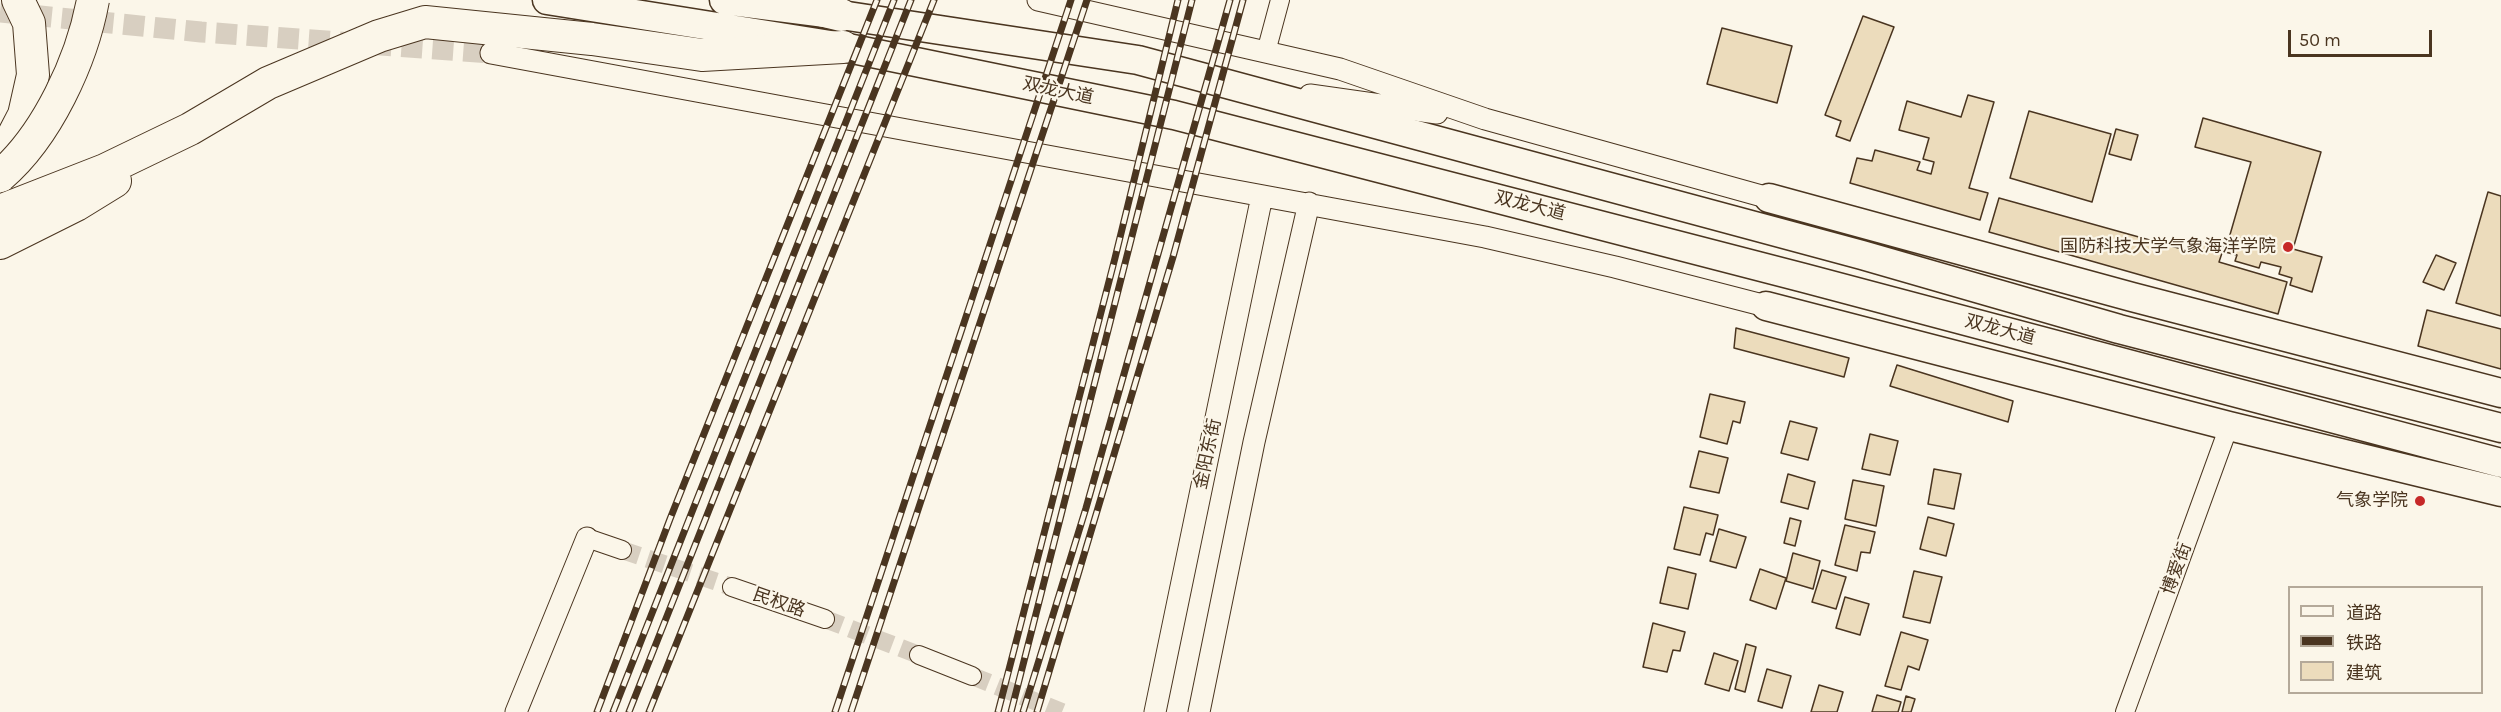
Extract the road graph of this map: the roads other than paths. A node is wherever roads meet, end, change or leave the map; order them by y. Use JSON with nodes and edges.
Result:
{"nodes":[{"id":1,"x":18,"y":0,"type":"edge"},
{"id":2,"x":93,"y":0,"type":"edge"},
{"id":3,"x":547,"y":0,"type":"edge"},
{"id":4,"x":724,"y":0,"type":"edge"},
{"id":5,"x":778,"y":0,"type":"edge"},
{"id":6,"x":1038,"y":0,"type":"edge"},
{"id":7,"x":1280,"y":0,"type":"edge"},
{"id":8,"x":841,"y":15,"type":"junction"},
{"id":9,"x":843,"y":47,"type":"junction"},
{"id":10,"x":1266,"y":52,"type":"junction"},
{"id":11,"x":491,"y":53,"type":"tunnel mouth"},
{"id":12,"x":1222,"y":83,"type":"junction"},
{"id":13,"x":216,"y":114,"type":"junction"},
{"id":14,"x":1485,"y":119,"type":"junction"},
{"id":15,"x":0,"y":150,"type":"edge"},
{"id":16,"x":0,"y":176,"type":"edge"},
{"id":17,"x":1262,"y":196,"type":"junction"},
{"id":18,"x":1769,"y":198,"type":"joint"},
{"id":19,"x":1309,"y":203,"type":"junction"},
{"id":20,"x":0,"y":211,"type":"edge"},
{"id":21,"x":0,"y":243,"type":"edge"},
{"id":22,"x":1766,"y":306,"type":"joint"},
{"id":23,"x":2501,"y":393,"type":"edge"},
{"id":24,"x":2229,"y":426,"type":"junction"},
{"id":25,"x":2501,"y":428,"type":"edge"},
{"id":26,"x":2501,"y":463,"type":"edge"},
{"id":27,"x":2501,"y":492,"type":"edge"},
{"id":28,"x":587,"y":538,"type":"joint"},
{"id":29,"x":622,"y":550,"type":"tunnel mouth"},
{"id":30,"x":732,"y":587,"type":"tunnel mouth"},
{"id":31,"x":825,"y":619,"type":"tunnel mouth"},
{"id":32,"x":919,"y":655,"type":"tunnel mouth"},
{"id":33,"x":972,"y":676,"type":"tunnel mouth"},
{"id":34,"x":516,"y":712,"type":"edge"},
{"id":35,"x":1155,"y":712,"type":"edge"},
{"id":36,"x":1199,"y":712,"type":"edge"},
{"id":37,"x":2125,"y":712,"type":"edge"}],
"edges":[{"from":1,"to":15,"type":"highway"},
{"from":2,"to":16,"type":"highway","bridge":true},
{"from":3,"to":9,"type":"highway","name":"双龙大道"},
{"from":4,"to":8,"type":"highway","name":"双龙大道"},
{"from":5,"to":8,"type":"highway"},
{"from":6,"to":10,"type":"street"},
{"from":7,"to":10,"type":"street"},
{"from":8,"to":12,"type":"highway","name":"双龙大道"},
{"from":9,"to":13,"type":"highway"},
{"from":9,"to":26,"type":"highway","name":"双龙大道"},
{"from":10,"to":14,"type":"street"},
{"from":11,"to":17,"type":"street"},
{"from":12,"to":14,"type":"street"},
{"from":12,"to":25,"type":"highway","name":"双龙大道"},
{"from":13,"to":20,"type":"highway"},
{"from":13,"to":21,"type":"highway"},
{"from":14,"to":18,"type":"street"},
{"from":17,"to":19,"type":"street"},
{"from":17,"to":35,"type":"street","name":"金阳东街"},
{"from":18,"to":23,"type":"highway"},
{"from":19,"to":22,"type":"street"},
{"from":19,"to":36,"type":"street"},
{"from":22,"to":24,"type":"highway","name":"双龙大道"},
{"from":24,"to":27,"type":"highway","name":"双龙大道"},
{"from":24,"to":37,"type":"street","name":"博爱街"},
{"from":28,"to":29,"type":"street"},
{"from":28,"to":34,"type":"street"},
{"from":30,"to":31,"type":"street","name":"民权路"},
{"from":32,"to":33,"type":"street"}]}
